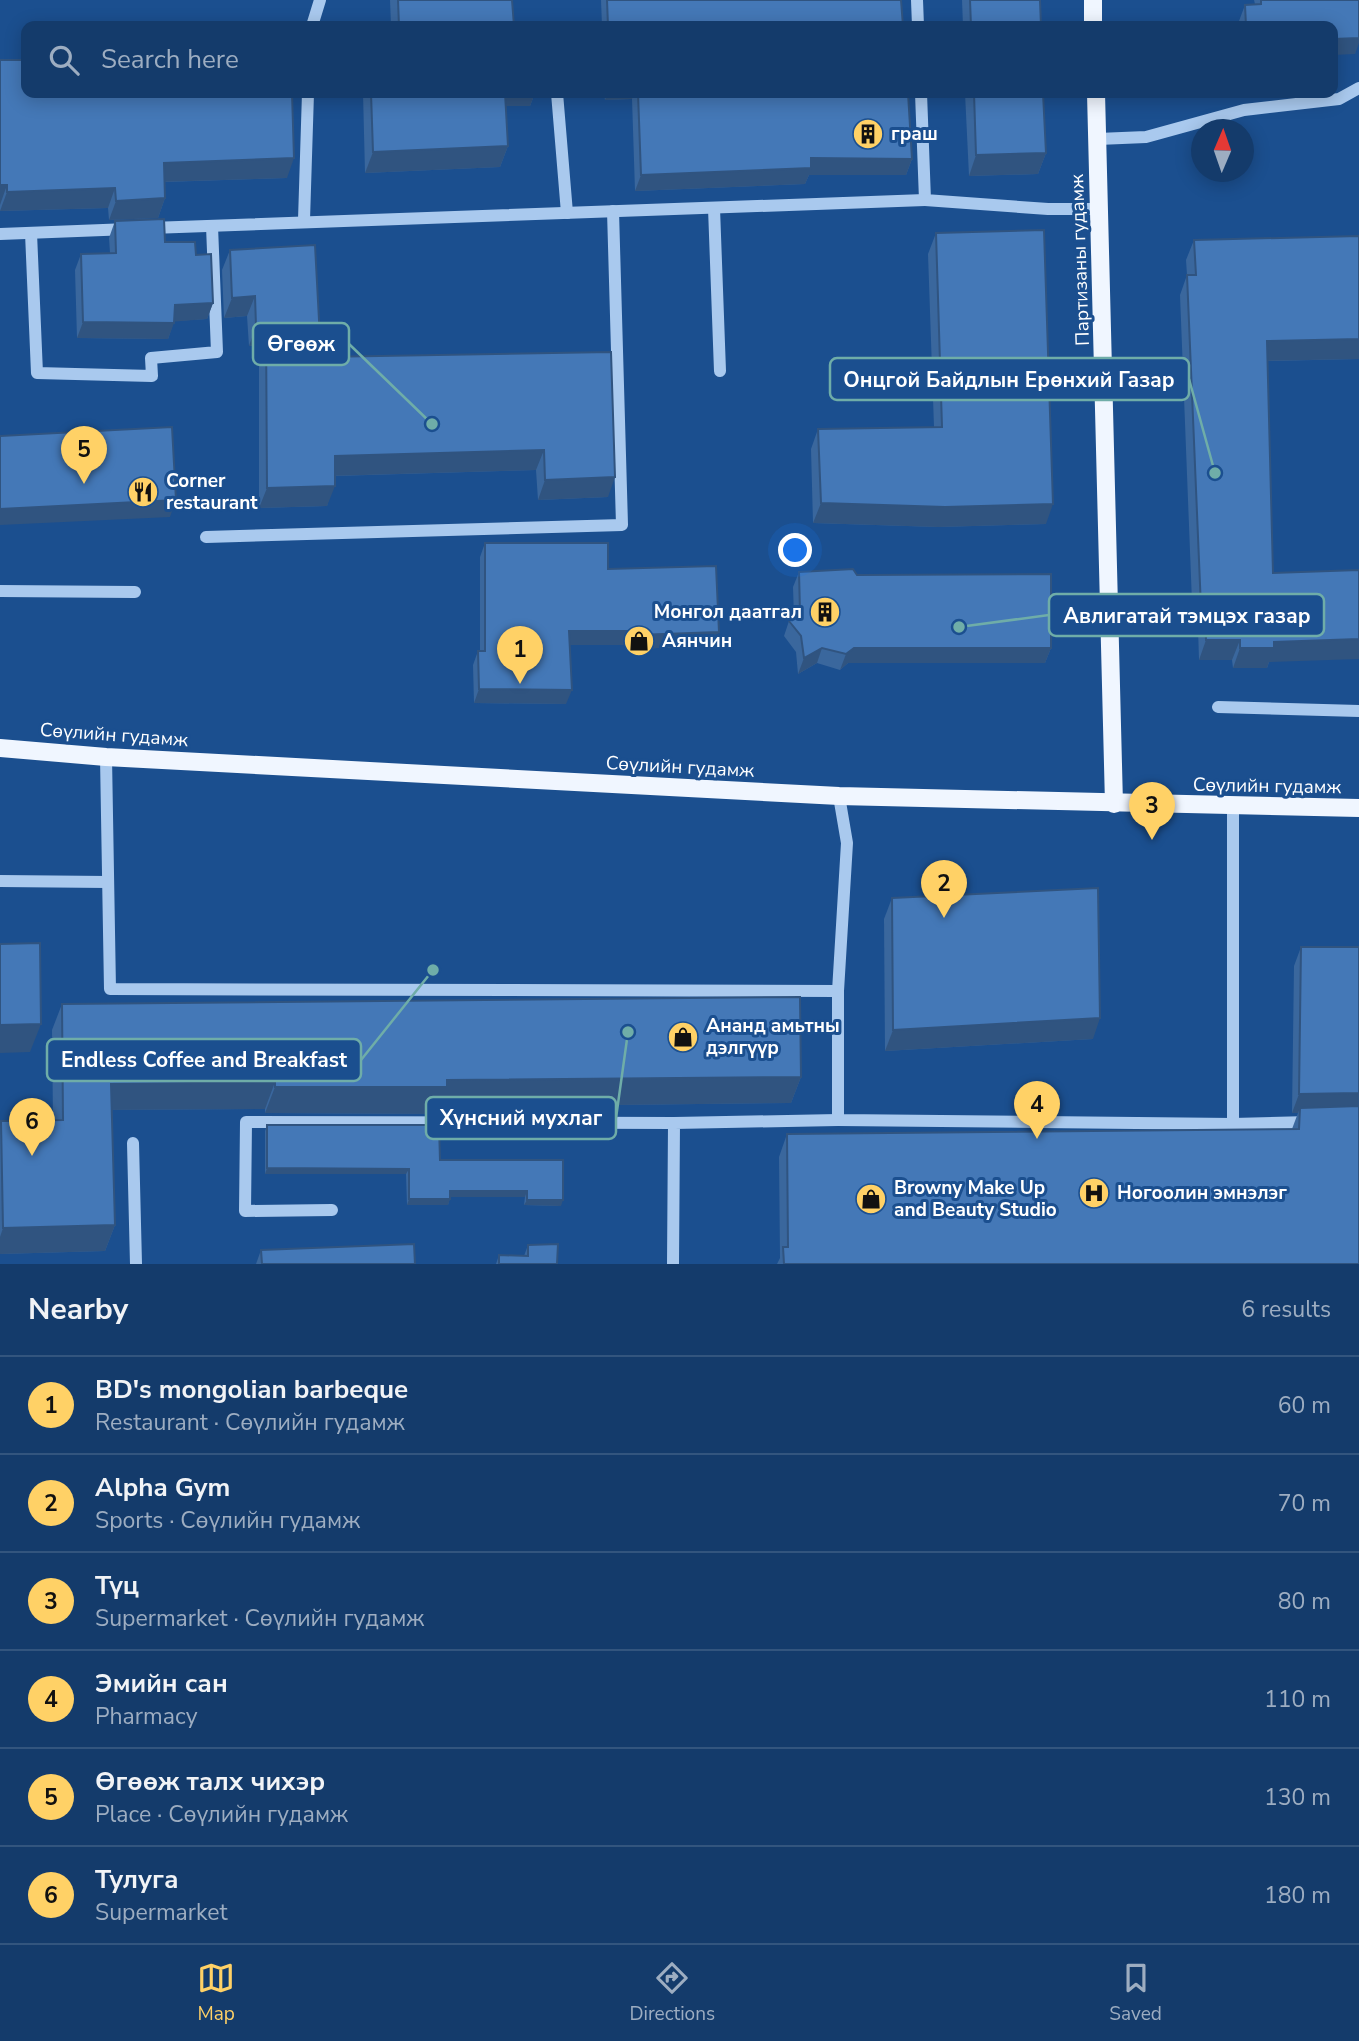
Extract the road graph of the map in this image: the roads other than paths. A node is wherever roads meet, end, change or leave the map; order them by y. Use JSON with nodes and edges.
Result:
{"nodes":[{"id":1,"x":320,"y":0,"type":"edge"},
{"id":2,"x":917,"y":0,"type":"edge"},
{"id":3,"x":1093,"y":0,"type":"edge"},
{"id":4,"x":314,"y":21,"type":"edge"},
{"id":5,"x":918,"y":21,"type":"edge"},
{"id":6,"x":1094,"y":21,"type":"edge"},
{"id":7,"x":1359,"y":88,"type":"edge"},
{"id":8,"x":308,"y":98,"type":"edge"},
{"id":9,"x":557,"y":98,"type":"edge"},
{"id":10,"x":920,"y":98,"type":"edge"},
{"id":11,"x":1096,"y":98,"type":"edge"},
{"id":12,"x":1098,"y":139,"type":"junction"},
{"id":13,"x":925,"y":200,"type":"junction"},
{"id":14,"x":715,"y":208,"type":"junction"},
{"id":15,"x":1100,"y":209,"type":"junction"},
{"id":16,"x":613,"y":211,"type":"junction"},
{"id":17,"x":567,"y":213,"type":"junction"},
{"id":18,"x":304,"y":220,"type":"junction"},
{"id":19,"x":212,"y":226,"type":"junction"},
{"id":20,"x":31,"y":233,"type":"junction"},
{"id":21,"x":0,"y":234,"type":"edge"},
{"id":22,"x":720,"y":371,"type":"dead end"},
{"id":23,"x":206,"y":537,"type":"dead end"},
{"id":24,"x":0,"y":591,"type":"edge"},
{"id":25,"x":135,"y":592,"type":"dead end"},
{"id":26,"x":1218,"y":707,"type":"dead end"},
{"id":27,"x":1359,"y":711,"type":"edge"},
{"id":28,"x":0,"y":748,"type":"edge"},
{"id":29,"x":106,"y":757,"type":"junction"},
{"id":30,"x":839,"y":796,"type":"junction"},
{"id":31,"x":1114,"y":804,"type":"junction"},
{"id":32,"x":1233,"y":808,"type":"junction"},
{"id":33,"x":1359,"y":808,"type":"edge"},
{"id":34,"x":0,"y":881,"type":"edge"},
{"id":35,"x":108,"y":882,"type":"junction"},
{"id":36,"x":838,"y":991,"type":"junction"},
{"id":37,"x":838,"y":1120,"type":"junction"},
{"id":38,"x":1321,"y":1121,"type":"edge"},
{"id":39,"x":674,"y":1122,"type":"junction"},
{"id":40,"x":1233,"y":1124,"type":"junction"},
{"id":41,"x":133,"y":1143,"type":"dead end"},
{"id":42,"x":332,"y":1210,"type":"dead end"},
{"id":43,"x":135,"y":1264,"type":"edge"},
{"id":44,"x":673,"y":1264,"type":"edge"}],
"edges":[{"from":1,"to":4,"type":"street"},
{"from":2,"to":5,"type":"street"},
{"from":3,"to":6,"type":"main road"},
{"from":7,"to":12,"type":"street"},
{"from":8,"to":18,"type":"street"},
{"from":9,"to":17,"type":"street"},
{"from":10,"to":13,"type":"street"},
{"from":11,"to":12,"type":"main road","name":"Партизаны гудамж"},
{"from":12,"to":15,"type":"main road","name":"Партизаны гудамж"},
{"from":13,"to":14,"type":"street"},
{"from":13,"to":15,"type":"street"},
{"from":14,"to":16,"type":"street"},
{"from":14,"to":22,"type":"street"},
{"from":15,"to":31,"type":"main road","name":"Партизаны гудамж"},
{"from":16,"to":17,"type":"street"},
{"from":16,"to":23,"type":"street"},
{"from":17,"to":18,"type":"street"},
{"from":18,"to":19,"type":"street"},
{"from":19,"to":20,"type":"street"},
{"from":19,"to":20,"type":"street"},
{"from":20,"to":21,"type":"street"},
{"from":24,"to":25,"type":"street"},
{"from":26,"to":27,"type":"street"},
{"from":28,"to":29,"type":"main road","name":"Сөүлийн гудамж"},
{"from":29,"to":30,"type":"main road","name":"Сөүлийн гудамж"},
{"from":29,"to":35,"type":"street"},
{"from":30,"to":31,"type":"main road","name":"Сөүлийн гудамж"},
{"from":30,"to":36,"type":"street"},
{"from":31,"to":32,"type":"main road","name":"Сөүлийн гудамж"},
{"from":32,"to":33,"type":"main road","name":"Сөүлийн гудамж"},
{"from":32,"to":40,"type":"street"},
{"from":34,"to":35,"type":"street"},
{"from":35,"to":36,"type":"street"},
{"from":36,"to":37,"type":"street"},
{"from":37,"to":39,"type":"street"},
{"from":37,"to":40,"type":"street"},
{"from":38,"to":40,"type":"street"},
{"from":39,"to":42,"type":"street"},
{"from":39,"to":44,"type":"street"},
{"from":41,"to":43,"type":"street"}]}
